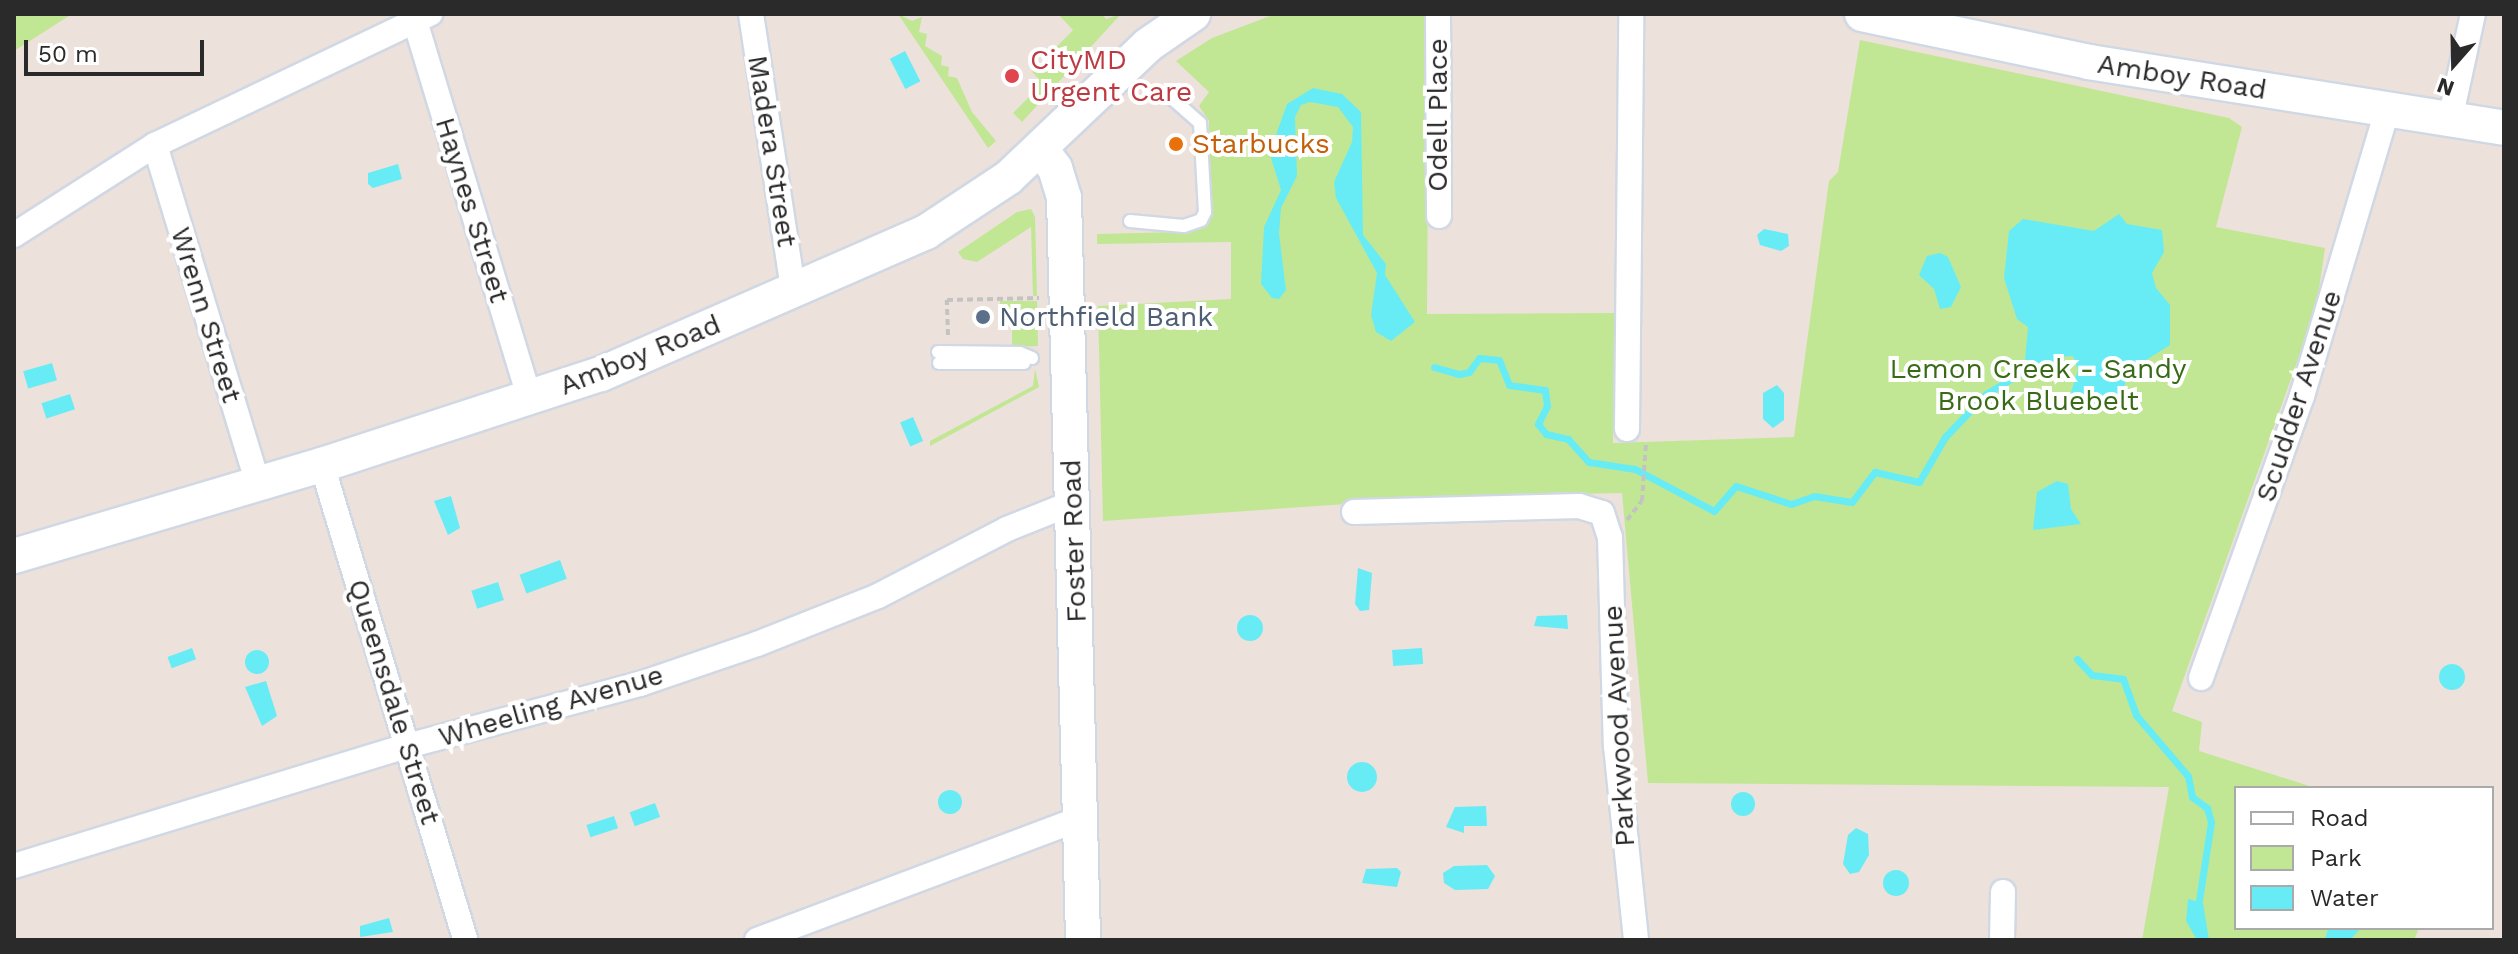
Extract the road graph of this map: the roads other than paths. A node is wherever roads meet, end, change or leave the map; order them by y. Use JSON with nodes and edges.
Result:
{"nodes":[{"id":1,"x":751,"y":14,"type":"edge"},
{"id":2,"x":1193,"y":14,"type":"edge"},
{"id":3,"x":1438,"y":14,"type":"edge"},
{"id":4,"x":1631,"y":14,"type":"edge"},
{"id":5,"x":1862,"y":14,"type":"edge"},
{"id":6,"x":2473,"y":14,"type":"edge"},
{"id":7,"x":422,"y":17,"type":"edge"},
{"id":8,"x":1166,"y":93,"type":"dead end"},
{"id":9,"x":2387,"y":110,"type":"junction"},
{"id":10,"x":2450,"y":120,"type":"junction"},
{"id":11,"x":2504,"y":128,"type":"edge"},
{"id":12,"x":155,"y":145,"type":"junction"},
{"id":13,"x":1041,"y":149,"type":"junction"},
{"id":14,"x":1439,"y":216,"type":"dead end"},
{"id":15,"x":1130,"y":221,"type":"dead end"},
{"id":16,"x":14,"y":235,"type":"edge"},
{"id":17,"x":793,"y":289,"type":"junction"},
{"id":18,"x":942,"y":354,"type":"road end"},
{"id":19,"x":1028,"y":360,"type":"dead end"},
{"id":20,"x":530,"y":399,"type":"junction"},
{"id":21,"x":1637,"y":435,"type":"road end"},
{"id":22,"x":322,"y":465,"type":"junction"},
{"id":23,"x":258,"y":485,"type":"junction"},
{"id":24,"x":1072,"y":503,"type":"junction"},
{"id":25,"x":1354,"y":512,"type":"dead end"},
{"id":26,"x":14,"y":556,"type":"edge"},
{"id":27,"x":2201,"y":678,"type":"dead end"},
{"id":28,"x":407,"y":746,"type":"junction"},
{"id":29,"x":1082,"y":818,"type":"junction"},
{"id":30,"x":14,"y":866,"type":"edge"},
{"id":31,"x":2003,"y":892,"type":"dead end"},
{"id":32,"x":465,"y":940,"type":"edge"},
{"id":33,"x":757,"y":940,"type":"edge"},
{"id":34,"x":1083,"y":940,"type":"edge"},
{"id":35,"x":1636,"y":940,"type":"edge"},
{"id":36,"x":2002,"y":940,"type":"edge"}],
"edges":[{"from":1,"to":17,"type":"street","name":"Madera Street"},
{"from":2,"to":13,"type":"main road","name":"Amboy Road"},
{"from":3,"to":14,"type":"street","name":"Odell Place"},
{"from":4,"to":21,"type":"street"},
{"from":5,"to":9,"type":"main road","name":"Amboy Road"},
{"from":6,"to":10,"type":"street"},
{"from":7,"to":12,"type":"street"},
{"from":7,"to":20,"type":"street","name":"Haynes Street"},
{"from":8,"to":15,"type":"lane"},
{"from":9,"to":10,"type":"main road","name":"Amboy Road"},
{"from":9,"to":27,"type":"street","name":"Scudder Avenue"},
{"from":10,"to":11,"type":"main road","name":"Amboy Road"},
{"from":12,"to":16,"type":"street"},
{"from":12,"to":23,"type":"street","name":"Wrenn Street"},
{"from":13,"to":17,"type":"main road","name":"Amboy Road"},
{"from":13,"to":24,"type":"main road","name":"Foster Road"},
{"from":17,"to":20,"type":"main road","name":"Amboy Road"},
{"from":18,"to":19,"type":"lane"},
{"from":20,"to":22,"type":"main road","name":"Amboy Road"},
{"from":22,"to":23,"type":"main road","name":"Amboy Road"},
{"from":22,"to":28,"type":"street","name":"Queensdale Street"},
{"from":23,"to":26,"type":"main road","name":"Amboy Road"},
{"from":24,"to":28,"type":"street","name":"Wheeling Avenue"},
{"from":24,"to":29,"type":"main road","name":"Foster Road"},
{"from":25,"to":35,"type":"street","name":"Parkwood Avenue"},
{"from":28,"to":30,"type":"street","name":"Wheeling Avenue"},
{"from":28,"to":32,"type":"street","name":"Queensdale Street"},
{"from":29,"to":33,"type":"street"},
{"from":29,"to":34,"type":"main road","name":"Foster Road"},
{"from":31,"to":36,"type":"street"}]}
